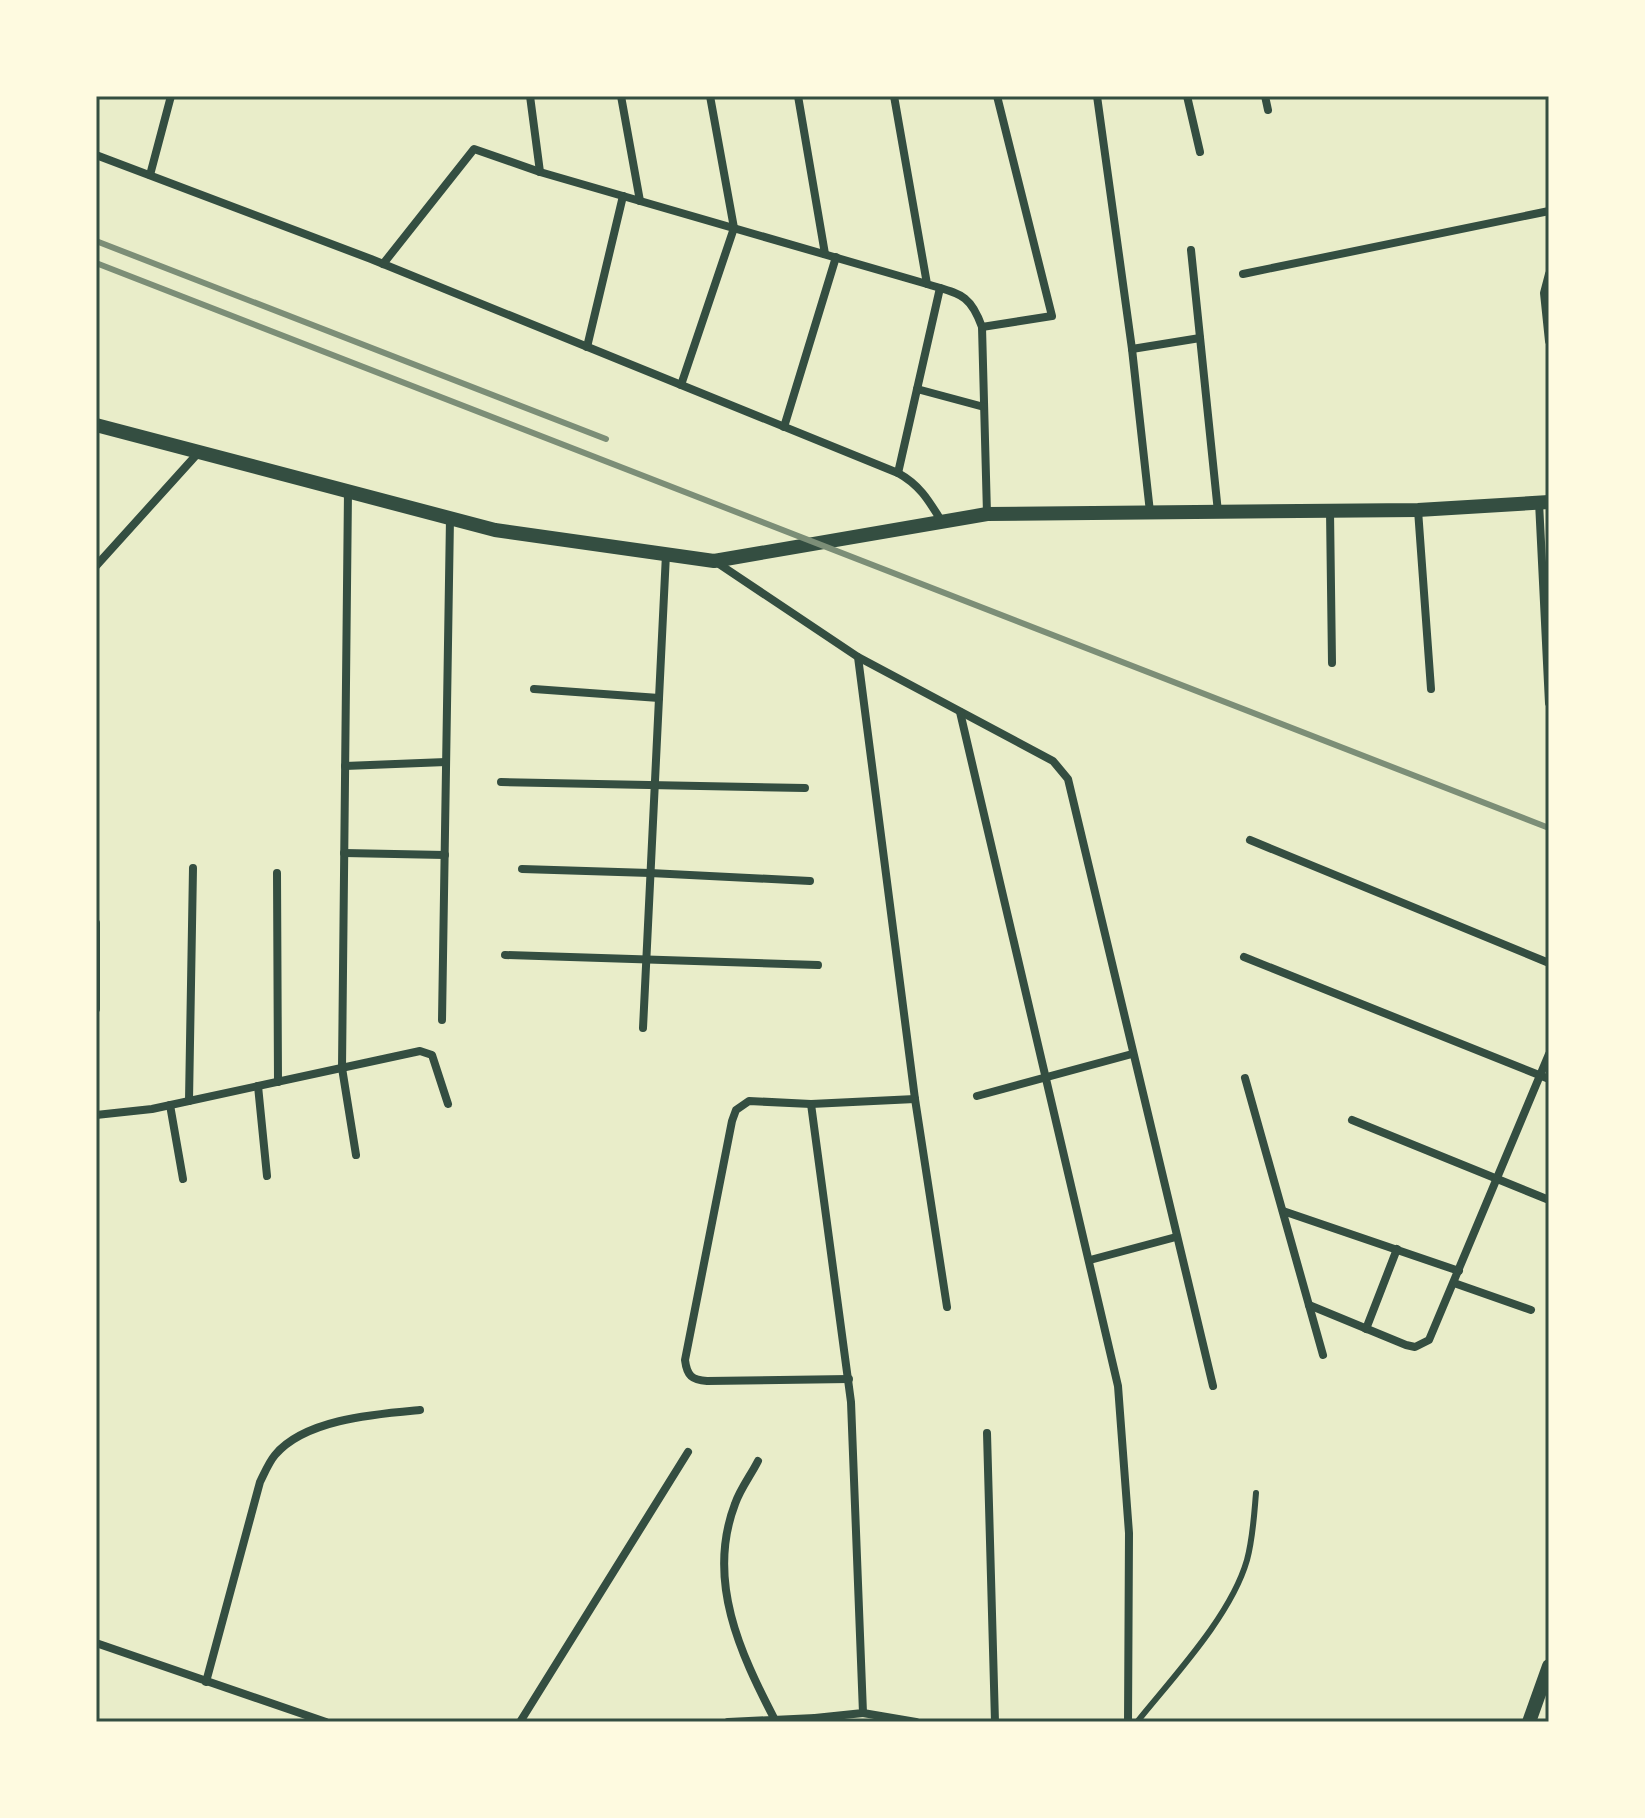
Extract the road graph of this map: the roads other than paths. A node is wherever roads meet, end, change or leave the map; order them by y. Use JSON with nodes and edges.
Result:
{"nodes":[{"id":1,"x":171,"y":96,"type":"edge"},
{"id":2,"x":530,"y":96,"type":"edge"},
{"id":3,"x":621,"y":96,"type":"edge"},
{"id":4,"x":710,"y":96,"type":"edge"},
{"id":5,"x":798,"y":96,"type":"edge"},
{"id":6,"x":894,"y":96,"type":"edge"},
{"id":7,"x":997,"y":96,"type":"edge"},
{"id":8,"x":1097,"y":96,"type":"edge"},
{"id":9,"x":1187,"y":96,"type":"edge"},
{"id":10,"x":1265,"y":96,"type":"edge"},
{"id":11,"x":1268,"y":110,"type":"dead end"},
{"id":12,"x":1200,"y":152,"type":"dead end"},
{"id":13,"x":96,"y":155,"type":"edge"},
{"id":14,"x":540,"y":172,"type":"junction"},
{"id":15,"x":150,"y":175,"type":"junction"},
{"id":16,"x":623,"y":196,"type":"junction"},
{"id":17,"x":640,"y":201,"type":"junction"},
{"id":18,"x":1549,"y":211,"type":"edge"},
{"id":19,"x":734,"y":228,"type":"junction"},
{"id":20,"x":1191,"y":250,"type":"dead end"},
{"id":21,"x":825,"y":254,"type":"junction"},
{"id":22,"x":836,"y":257,"type":"junction"},
{"id":23,"x":383,"y":264,"type":"junction"},
{"id":24,"x":1243,"y":274,"type":"dead end"},
{"id":25,"x":1549,"y":274,"type":"edge"},
{"id":26,"x":927,"y":284,"type":"junction"},
{"id":27,"x":940,"y":288,"type":"junction"},
{"id":28,"x":982,"y":327,"type":"junction"},
{"id":29,"x":1200,"y":338,"type":"junction"},
{"id":30,"x":1549,"y":341,"type":"edge"},
{"id":31,"x":587,"y":347,"type":"junction"},
{"id":32,"x":1132,"y":349,"type":"junction"},
{"id":33,"x":681,"y":385,"type":"junction"},
{"id":34,"x":917,"y":389,"type":"junction"},
{"id":35,"x":984,"y":407,"type":"junction"},
{"id":36,"x":96,"y":425,"type":"edge"},
{"id":37,"x":784,"y":427,"type":"junction"},
{"id":38,"x":199,"y":452,"type":"junction"},
{"id":39,"x":898,"y":473,"type":"junction"},
{"id":40,"x":348,"y":491,"type":"junction"},
{"id":41,"x":1544,"y":502,"type":"edge"},
{"id":42,"x":1418,"y":510,"type":"junction"},
{"id":43,"x":1330,"y":511,"type":"junction"},
{"id":44,"x":1150,"y":512,"type":"junction"},
{"id":45,"x":1218,"y":512,"type":"junction"},
{"id":46,"x":987,"y":514,"type":"junction"},
{"id":47,"x":450,"y":518,"type":"junction"},
{"id":48,"x":942,"y":522,"type":"junction"},
{"id":49,"x":666,"y":553,"type":"junction"},
{"id":50,"x":714,"y":561,"type":"junction"},
{"id":51,"x":96,"y":566,"type":"edge"},
{"id":52,"x":858,"y":657,"type":"junction"},
{"id":53,"x":1332,"y":663,"type":"dead end"},
{"id":54,"x":534,"y":689,"type":"dead end"},
{"id":55,"x":1431,"y":689,"type":"dead end"},
{"id":56,"x":659,"y":698,"type":"junction"},
{"id":57,"x":1549,"y":703,"type":"edge"},
{"id":58,"x":960,"y":712,"type":"junction"},
{"id":59,"x":446,"y":762,"type":"junction"},
{"id":60,"x":345,"y":766,"type":"junction"},
{"id":61,"x":501,"y":782,"type":"dead end"},
{"id":62,"x":654,"y":787,"type":"junction"},
{"id":63,"x":805,"y":788,"type":"dead end"},
{"id":64,"x":1250,"y":840,"type":"dead end"},
{"id":65,"x":344,"y":853,"type":"junction"},
{"id":66,"x":445,"y":855,"type":"junction"},
{"id":67,"x":193,"y":868,"type":"dead end"},
{"id":68,"x":522,"y":869,"type":"dead end"},
{"id":69,"x":277,"y":873,"type":"dead end"},
{"id":70,"x":650,"y":873,"type":"junction"},
{"id":71,"x":810,"y":881,"type":"dead end"},
{"id":72,"x":96,"y":923,"type":"edge"},
{"id":73,"x":505,"y":955,"type":"dead end"},
{"id":74,"x":1244,"y":957,"type":"dead end"},
{"id":75,"x":646,"y":958,"type":"junction"},
{"id":76,"x":1549,"y":963,"type":"edge"},
{"id":77,"x":818,"y":965,"type":"dead end"},
{"id":78,"x":96,"y":1009,"type":"edge"},
{"id":79,"x":442,"y":1020,"type":"dead end"},
{"id":80,"x":643,"y":1028,"type":"dead end"},
{"id":81,"x":1132,"y":1054,"type":"junction"},
{"id":82,"x":1549,"y":1054,"type":"edge"},
{"id":83,"x":342,"y":1068,"type":"junction"},
{"id":84,"x":1047,"y":1078,"type":"junction"},
{"id":85,"x":1245,"y":1078,"type":"dead end"},
{"id":86,"x":1545,"y":1078,"type":"edge"},
{"id":87,"x":278,"y":1082,"type":"junction"},
{"id":88,"x":258,"y":1086,"type":"junction"},
{"id":89,"x":977,"y":1096,"type":"dead end"},
{"id":90,"x":915,"y":1099,"type":"junction"},
{"id":91,"x":189,"y":1101,"type":"junction"},
{"id":92,"x":448,"y":1104,"type":"dead end"},
{"id":93,"x":811,"y":1104,"type":"junction"},
{"id":94,"x":170,"y":1105,"type":"junction"},
{"id":95,"x":96,"y":1115,"type":"edge"},
{"id":96,"x":1352,"y":1120,"type":"dead end"},
{"id":97,"x":356,"y":1155,"type":"dead end"},
{"id":98,"x":267,"y":1176,"type":"dead end"},
{"id":99,"x":183,"y":1179,"type":"dead end"},
{"id":100,"x":1498,"y":1179,"type":"junction"},
{"id":101,"x":1549,"y":1200,"type":"edge"},
{"id":102,"x":1283,"y":1211,"type":"junction"},
{"id":103,"x":1176,"y":1237,"type":"junction"},
{"id":104,"x":1397,"y":1249,"type":"junction"},
{"id":105,"x":1090,"y":1260,"type":"junction"},
{"id":106,"x":1459,"y":1271,"type":"junction"},
{"id":107,"x":1454,"y":1283,"type":"junction"},
{"id":108,"x":1309,"y":1305,"type":"junction"},
{"id":109,"x":947,"y":1307,"type":"dead end"},
{"id":110,"x":1531,"y":1310,"type":"dead end"},
{"id":111,"x":1366,"y":1329,"type":"junction"},
{"id":112,"x":1323,"y":1355,"type":"dead end"},
{"id":113,"x":849,"y":1379,"type":"junction"},
{"id":114,"x":1213,"y":1386,"type":"dead end"},
{"id":115,"x":420,"y":1410,"type":"dead end"},
{"id":116,"x":987,"y":1433,"type":"dead end"},
{"id":117,"x":688,"y":1452,"type":"dead end"},
{"id":118,"x":758,"y":1461,"type":"dead end"},
{"id":119,"x":1256,"y":1493,"type":"dead end"},
{"id":120,"x":96,"y":1643,"type":"edge"},
{"id":121,"x":1549,"y":1666,"type":"edge"},
{"id":122,"x":206,"y":1682,"type":"junction"},
{"id":123,"x":863,"y":1713,"type":"junction"},
{"id":124,"x":775,"y":1720,"type":"junction"},
{"id":125,"x":815,"y":1720,"type":"edge"},
{"id":126,"x":326,"y":1722,"type":"edge"},
{"id":127,"x":520,"y":1722,"type":"edge"},
{"id":128,"x":728,"y":1722,"type":"edge"},
{"id":129,"x":741,"y":1722,"type":"edge"},
{"id":130,"x":916,"y":1722,"type":"edge"},
{"id":131,"x":995,"y":1722,"type":"edge"},
{"id":132,"x":1128,"y":1722,"type":"edge"},
{"id":133,"x":1137,"y":1722,"type":"edge"},
{"id":134,"x":1529,"y":1722,"type":"edge"}],
"edges":[{"from":1,"to":15,"type":"street"},
{"from":2,"to":14,"type":"street"},
{"from":3,"to":17,"type":"street"},
{"from":4,"to":19,"type":"street"},
{"from":5,"to":21,"type":"street"},
{"from":6,"to":26,"type":"street"},
{"from":7,"to":28,"type":"street"},
{"from":8,"to":32,"type":"street"},
{"from":9,"to":12,"type":"street"},
{"from":10,"to":11,"type":"street"},
{"from":13,"to":15,"type":"street"},
{"from":14,"to":16,"type":"street"},
{"from":14,"to":23,"type":"street"},
{"from":15,"to":23,"type":"street"},
{"from":16,"to":17,"type":"street"},
{"from":16,"to":31,"type":"street"},
{"from":17,"to":19,"type":"street"},
{"from":18,"to":24,"type":"street"},
{"from":19,"to":21,"type":"street"},
{"from":19,"to":33,"type":"street"},
{"from":20,"to":29,"type":"street"},
{"from":21,"to":22,"type":"street"},
{"from":22,"to":26,"type":"street"},
{"from":22,"to":37,"type":"street"},
{"from":23,"to":31,"type":"street"},
{"from":25,"to":30,"type":"street"},
{"from":26,"to":27,"type":"street"},
{"from":27,"to":28,"type":"street"},
{"from":27,"to":34,"type":"street"},
{"from":28,"to":35,"type":"street"},
{"from":29,"to":32,"type":"street"},
{"from":29,"to":45,"type":"street"},
{"from":31,"to":33,"type":"street"},
{"from":32,"to":44,"type":"street"},
{"from":33,"to":37,"type":"street"},
{"from":34,"to":35,"type":"street"},
{"from":34,"to":39,"type":"street"},
{"from":35,"to":46,"type":"street"},
{"from":36,"to":38,"type":"street"},
{"from":37,"to":39,"type":"street"},
{"from":38,"to":40,"type":"street"},
{"from":38,"to":51,"type":"street"},
{"from":39,"to":48,"type":"street"},
{"from":40,"to":47,"type":"street"},
{"from":40,"to":60,"type":"street"},
{"from":41,"to":42,"type":"street"},
{"from":41,"to":57,"type":"street"},
{"from":42,"to":43,"type":"street"},
{"from":42,"to":55,"type":"street"},
{"from":43,"to":45,"type":"street"},
{"from":43,"to":53,"type":"street"},
{"from":44,"to":45,"type":"street"},
{"from":44,"to":46,"type":"street"},
{"from":46,"to":48,"type":"street"},
{"from":47,"to":49,"type":"street"},
{"from":47,"to":59,"type":"street"},
{"from":48,"to":50,"type":"street"},
{"from":49,"to":50,"type":"street"},
{"from":49,"to":56,"type":"street"},
{"from":50,"to":52,"type":"street"},
{"from":52,"to":58,"type":"street"},
{"from":52,"to":90,"type":"street"},
{"from":54,"to":56,"type":"street"},
{"from":56,"to":62,"type":"street"},
{"from":58,"to":81,"type":"street"},
{"from":58,"to":84,"type":"street"},
{"from":59,"to":60,"type":"street"},
{"from":59,"to":66,"type":"street"},
{"from":60,"to":65,"type":"street"},
{"from":61,"to":62,"type":"street"},
{"from":62,"to":63,"type":"street"},
{"from":62,"to":70,"type":"street"},
{"from":64,"to":76,"type":"street"},
{"from":65,"to":66,"type":"street"},
{"from":65,"to":83,"type":"street"},
{"from":66,"to":79,"type":"street"},
{"from":67,"to":91,"type":"street"},
{"from":68,"to":70,"type":"street"},
{"from":69,"to":87,"type":"street"},
{"from":70,"to":71,"type":"street"},
{"from":70,"to":75,"type":"street"},
{"from":72,"to":78,"type":"street"},
{"from":73,"to":75,"type":"street"},
{"from":74,"to":86,"type":"street"},
{"from":75,"to":77,"type":"street"},
{"from":75,"to":80,"type":"street"},
{"from":81,"to":84,"type":"street"},
{"from":81,"to":103,"type":"street"},
{"from":82,"to":86,"type":"street"},
{"from":83,"to":87,"type":"street"},
{"from":83,"to":92,"type":"street"},
{"from":83,"to":97,"type":"street"},
{"from":84,"to":89,"type":"street"},
{"from":84,"to":105,"type":"street"},
{"from":85,"to":102,"type":"street"},
{"from":86,"to":100,"type":"street"},
{"from":87,"to":88,"type":"street"},
{"from":88,"to":91,"type":"street"},
{"from":88,"to":98,"type":"street"},
{"from":90,"to":93,"type":"street"},
{"from":90,"to":109,"type":"street"},
{"from":91,"to":94,"type":"street"},
{"from":93,"to":113,"type":"street"},
{"from":93,"to":113,"type":"street"},
{"from":94,"to":95,"type":"street"},
{"from":94,"to":99,"type":"street"},
{"from":96,"to":100,"type":"street"},
{"from":100,"to":101,"type":"street"},
{"from":100,"to":106,"type":"street"},
{"from":102,"to":104,"type":"street"},
{"from":102,"to":108,"type":"street"},
{"from":103,"to":105,"type":"street"},
{"from":103,"to":114,"type":"street"},
{"from":104,"to":106,"type":"street"},
{"from":104,"to":111,"type":"street"},
{"from":105,"to":132,"type":"street"},
{"from":106,"to":107,"type":"street"},
{"from":107,"to":110,"type":"street"},
{"from":107,"to":111,"type":"street"},
{"from":108,"to":111,"type":"street"},
{"from":108,"to":112,"type":"street"},
{"from":113,"to":123,"type":"street"},
{"from":115,"to":122,"type":"street"},
{"from":116,"to":131,"type":"street"},
{"from":117,"to":127,"type":"street"},
{"from":118,"to":124,"type":"street"},
{"from":119,"to":133,"type":"lane"},
{"from":120,"to":122,"type":"street"},
{"from":121,"to":134,"type":"street"},
{"from":122,"to":126,"type":"street"},
{"from":123,"to":125,"type":"street"},
{"from":123,"to":130,"type":"street"},
{"from":124,"to":125,"type":"street"},
{"from":124,"to":129,"type":"street"},
{"from":128,"to":129,"type":"street"}]}
